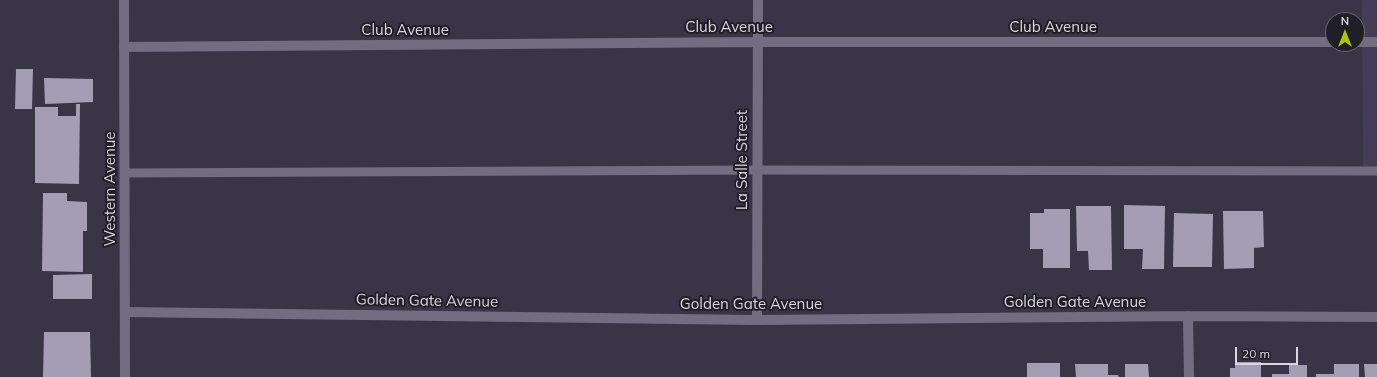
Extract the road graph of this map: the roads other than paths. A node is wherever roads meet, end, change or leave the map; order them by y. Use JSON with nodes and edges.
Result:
{"nodes":[{"id":1,"x":124,"y":0,"type":"edge"},
{"id":2,"x":758,"y":0,"type":"edge"},
{"id":3,"x":757,"y":42,"type":"junction"},
{"id":4,"x":1325,"y":42,"type":"edge"},
{"id":5,"x":1365,"y":42,"type":"edge"},
{"id":6,"x":1377,"y":42,"type":"edge"},
{"id":7,"x":124,"y":47,"type":"junction"},
{"id":8,"x":757,"y":170,"type":"junction"},
{"id":9,"x":1377,"y":171,"type":"edge"},
{"id":10,"x":125,"y":173,"type":"junction"},
{"id":11,"x":125,"y":312,"type":"junction"},
{"id":12,"x":1188,"y":316,"type":"junction"},
{"id":13,"x":1377,"y":317,"type":"edge"},
{"id":14,"x":757,"y":320,"type":"junction"},
{"id":15,"x":125,"y":377,"type":"edge"},
{"id":16,"x":1188,"y":377,"type":"edge"}],
"edges":[{"from":1,"to":7,"type":"street","name":"Western Avenue"},
{"from":2,"to":3,"type":"street","name":"La Salle Street"},
{"from":3,"to":4,"type":"street","name":"Club Avenue"},
{"from":3,"to":7,"type":"street","name":"Club Avenue"},
{"from":3,"to":8,"type":"street","name":"La Salle Street"},
{"from":5,"to":6,"type":"street"},
{"from":7,"to":10,"type":"street","name":"Western Avenue"},
{"from":8,"to":9,"type":"lane"},
{"from":8,"to":10,"type":"lane"},
{"from":8,"to":14,"type":"street","name":"La Salle Street"},
{"from":10,"to":11,"type":"street","name":"Western Avenue"},
{"from":11,"to":14,"type":"street","name":"Golden Gate Avenue"},
{"from":11,"to":15,"type":"street","name":"Western Avenue"},
{"from":12,"to":13,"type":"street","name":"Golden Gate Avenue"},
{"from":12,"to":14,"type":"street","name":"Golden Gate Avenue"},
{"from":12,"to":16,"type":"street"}]}
